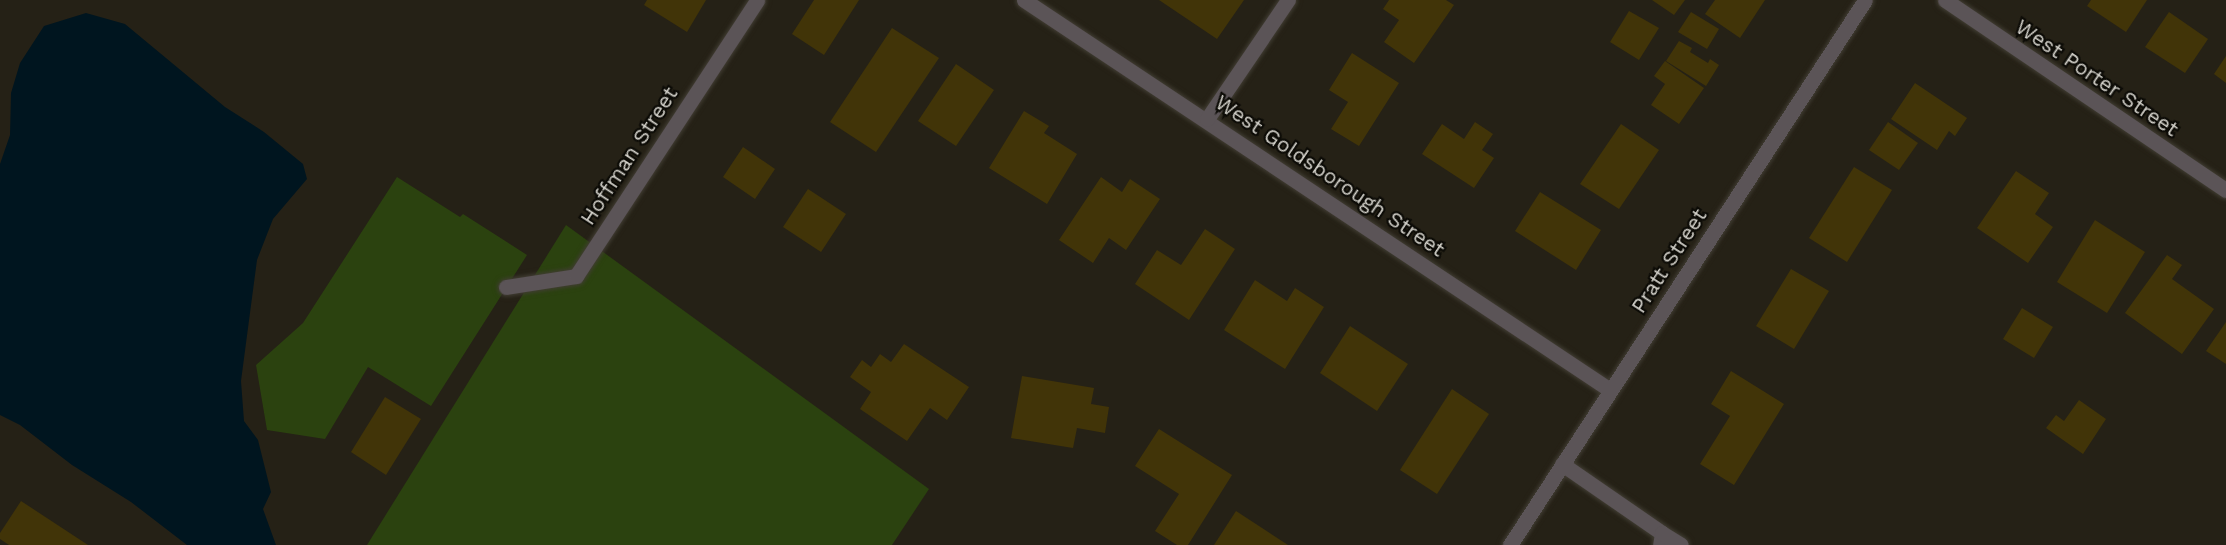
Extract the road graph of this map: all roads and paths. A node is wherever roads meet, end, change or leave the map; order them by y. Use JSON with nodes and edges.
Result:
{"nodes":[{"id":1,"x":757,"y":0,"type":"edge"},
{"id":2,"x":1024,"y":0,"type":"edge"},
{"id":3,"x":1288,"y":0,"type":"edge"},
{"id":4,"x":1865,"y":0,"type":"edge"},
{"id":5,"x":1945,"y":0,"type":"edge"},
{"id":6,"x":1207,"y":119,"type":"junction"},
{"id":7,"x":2226,"y":190,"type":"edge"},
{"id":8,"x":506,"y":288,"type":"dead end"},
{"id":9,"x":1610,"y":390,"type":"junction"},
{"id":10,"x":1562,"y":464,"type":"junction"},
{"id":11,"x":1661,"y":539,"type":"edge"},
{"id":12,"x":1510,"y":545,"type":"edge"},
{"id":13,"x":1681,"y":545,"type":"edge"}],
"edges":[{"from":1,"to":8,"type":"street","name":"Hoffman Street"},
{"from":2,"to":6,"type":"street","name":"West Goldsborough Street"},
{"from":3,"to":6,"type":"street"},
{"from":4,"to":9,"type":"street","name":"Pratt Street"},
{"from":5,"to":7,"type":"street","name":"West Porter Street"},
{"from":6,"to":9,"type":"street","name":"West Goldsborough Street"},
{"from":9,"to":10,"type":"street","name":"Pratt Street"},
{"from":10,"to":11,"type":"street"},
{"from":10,"to":12,"type":"street","name":"Pratt Street"},
{"from":11,"to":13,"type":"street"}]}
